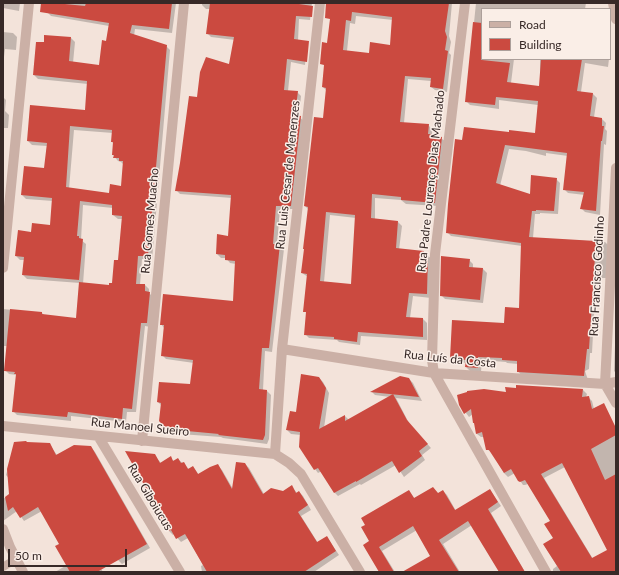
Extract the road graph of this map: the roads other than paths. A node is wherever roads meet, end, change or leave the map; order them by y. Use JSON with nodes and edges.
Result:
{"nodes":[{"id":1,"x":29,"y":3,"type":"edge"},
{"id":2,"x":184,"y":3,"type":"edge"},
{"id":3,"x":320,"y":3,"type":"edge"},
{"id":4,"x":464,"y":3,"type":"edge"},
{"id":5,"x":613,"y":3,"type":"edge"},
{"id":6,"x":616,"y":19,"type":"edge"},
{"id":7,"x":616,"y":168,"type":"edge"},
{"id":8,"x":3,"y":268,"type":"edge"},
{"id":9,"x":282,"y":349,"type":"junction"},
{"id":10,"x":434,"y":373,"type":"junction"},
{"id":11,"x":616,"y":382,"type":"edge"},
{"id":12,"x":605,"y":384,"type":"junction"},
{"id":13,"x":616,"y":403,"type":"edge"},
{"id":14,"x":3,"y":426,"type":"edge"},
{"id":15,"x":98,"y":436,"type":"junction"},
{"id":16,"x":142,"y":441,"type":"junction"},
{"id":17,"x":275,"y":454,"type":"junction"},
{"id":18,"x":3,"y":529,"type":"edge"},
{"id":19,"x":16,"y":559,"type":"junction"},
{"id":20,"x":3,"y":567,"type":"edge"},
{"id":21,"x":22,"y":572,"type":"edge"},
{"id":22,"x":180,"y":572,"type":"edge"},
{"id":23,"x":360,"y":572,"type":"edge"},
{"id":24,"x":546,"y":572,"type":"edge"}],
"edges":[{"from":1,"to":8,"type":"street"},
{"from":2,"to":16,"type":"street","name":"Rua Gomes Muacho"},
{"from":3,"to":9,"type":"street","name":"Rua Luis Cesar de Menenzes"},
{"from":4,"to":10,"type":"street","name":"Rua Padre Lourenço Dias Machado"},
{"from":5,"to":6,"type":"street"},
{"from":7,"to":12,"type":"street","name":"Rua Francisco Godinho"},
{"from":9,"to":10,"type":"street","name":"Rua Luís da Costa"},
{"from":9,"to":17,"type":"street","name":"Rua Luis Cesar de Menenzes"},
{"from":10,"to":12,"type":"street","name":"Rua Luís da Costa"},
{"from":10,"to":24,"type":"street","name":"Rua Padre Lourenço Dias Machado"},
{"from":11,"to":12,"type":"street","name":"Rua Luís da Costa"},
{"from":12,"to":13,"type":"street"},
{"from":14,"to":15,"type":"street","name":"Rua Manoel Sueiro"},
{"from":15,"to":16,"type":"street","name":"Rua Manoel Sueiro"},
{"from":15,"to":22,"type":"street","name":"Rua Giboiucus"},
{"from":16,"to":17,"type":"street","name":"Rua Manoel Sueiro"},
{"from":17,"to":23,"type":"street"},
{"from":18,"to":19,"type":"street"},
{"from":19,"to":20,"type":"lane"},
{"from":19,"to":21,"type":"street"}]}
